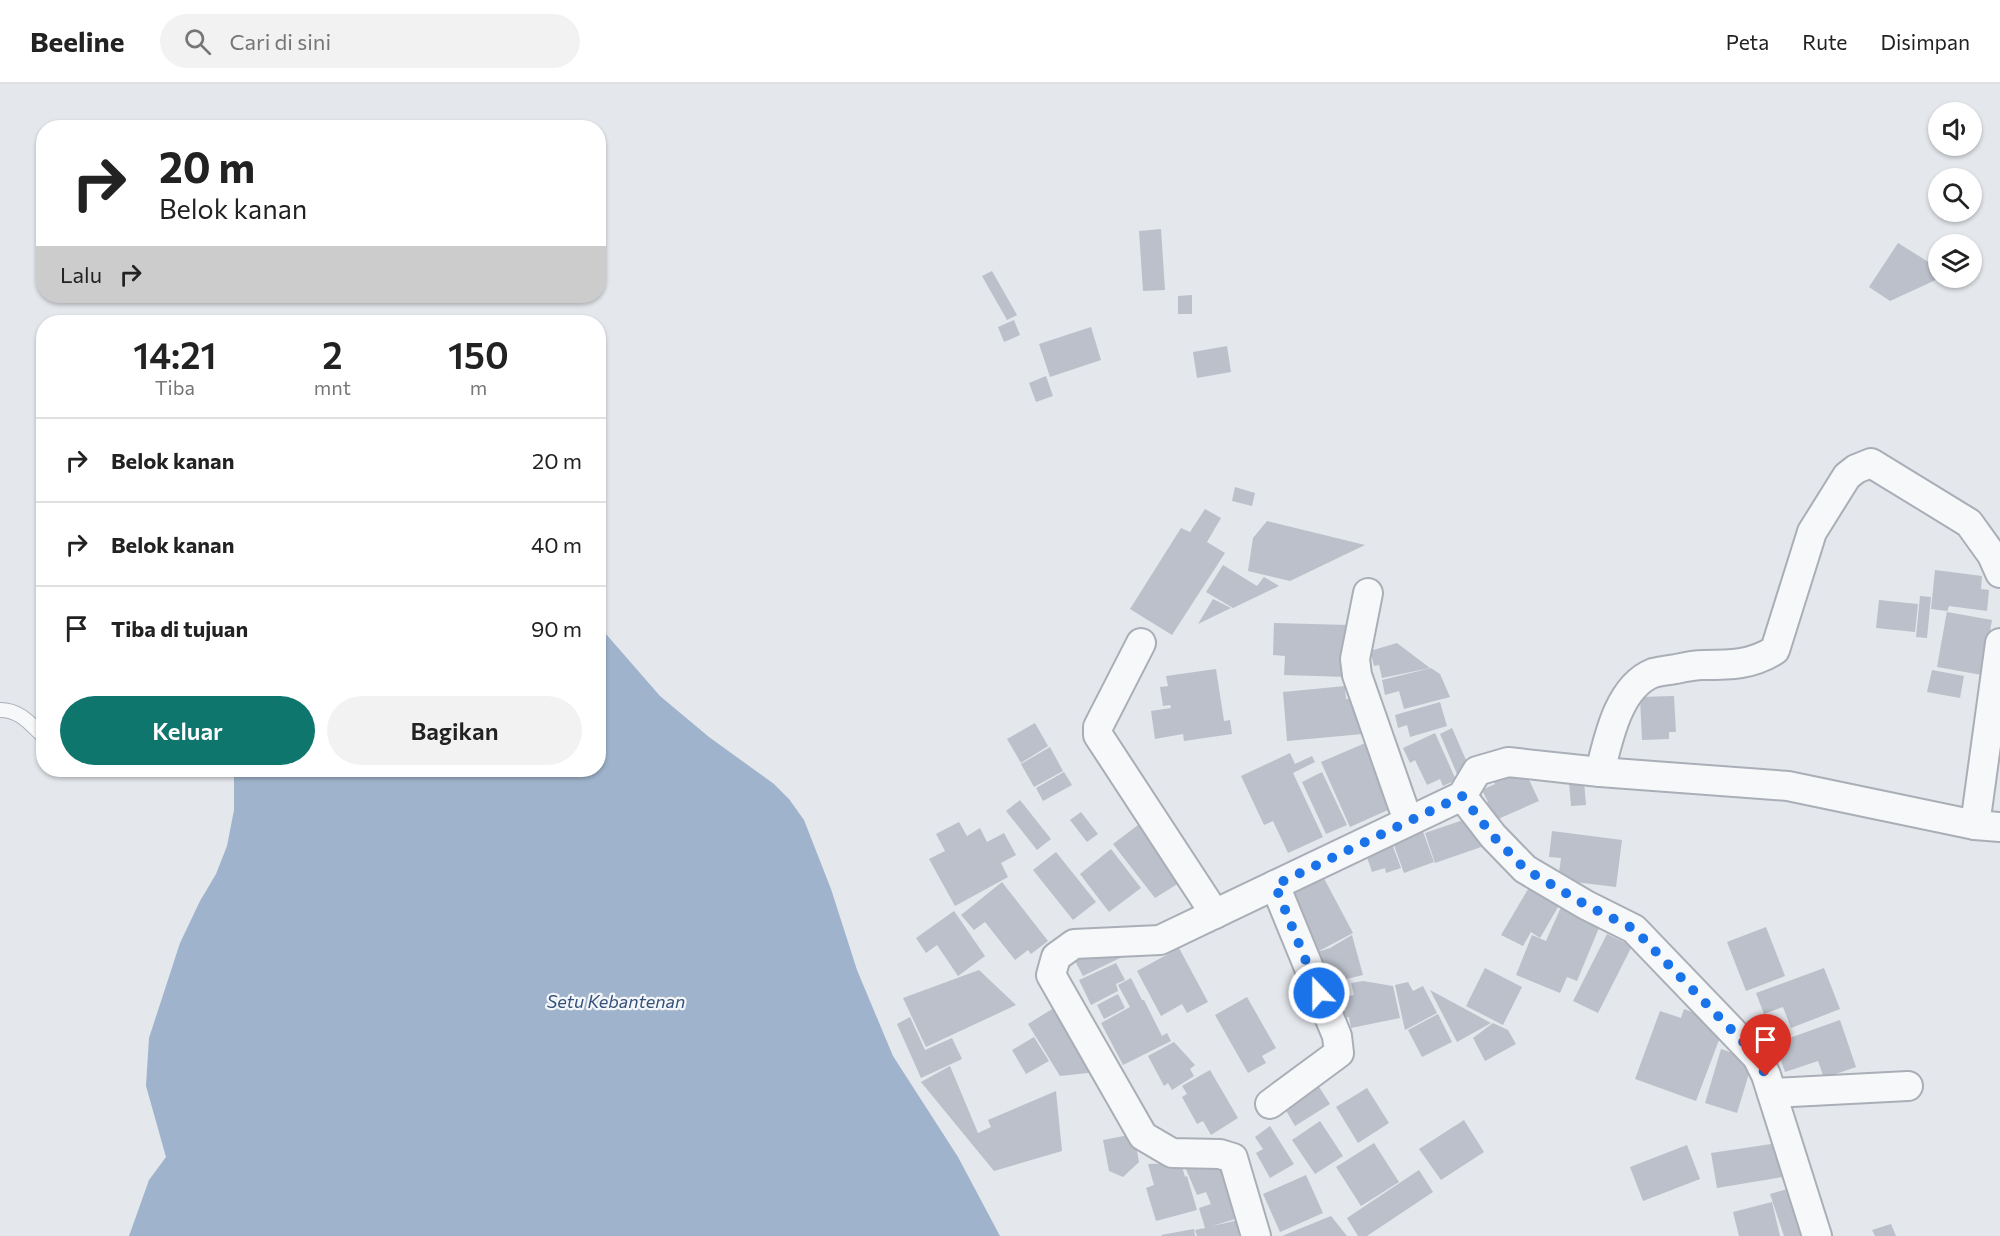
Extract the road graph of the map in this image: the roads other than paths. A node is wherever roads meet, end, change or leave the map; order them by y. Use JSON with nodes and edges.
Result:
{"nodes":[{"id":1,"x":2000,"y":573,"type":"edge"},
{"id":2,"x":1368,"y":593,"type":"dead end"},
{"id":3,"x":1141,"y":643,"type":"dead end"},
{"id":4,"x":2000,"y":643,"type":"edge"},
{"id":5,"x":0,"y":711,"type":"edge"},
{"id":6,"x":36,"y":730,"type":"edge"},
{"id":7,"x":1600,"y":772,"type":"junction"},
{"id":8,"x":1462,"y":796,"type":"junction"},
{"id":9,"x":1408,"y":821,"type":"junction"},
{"id":10,"x":1988,"y":826,"type":"edge"},
{"id":11,"x":1275,"y":885,"type":"junction"},
{"id":12,"x":1215,"y":914,"type":"junction"},
{"id":13,"x":1908,"y":1086,"type":"dead end"},
{"id":14,"x":1772,"y":1093,"type":"junction"},
{"id":15,"x":1270,"y":1104,"type":"dead end"},
{"id":16,"x":1256,"y":1236,"type":"edge"},
{"id":17,"x":1817,"y":1236,"type":"edge"}],
"edges":[{"from":1,"to":7,"type":"street"},
{"from":2,"to":9,"type":"street"},
{"from":3,"to":12,"type":"street"},
{"from":4,"to":10,"type":"street"},
{"from":5,"to":6,"type":"lane"},
{"from":7,"to":8,"type":"street"},
{"from":7,"to":10,"type":"street"},
{"from":8,"to":9,"type":"street"},
{"from":8,"to":14,"type":"street"},
{"from":9,"to":11,"type":"street"},
{"from":11,"to":12,"type":"street"},
{"from":11,"to":15,"type":"street"},
{"from":12,"to":16,"type":"street"},
{"from":13,"to":14,"type":"street"},
{"from":14,"to":17,"type":"street"}]}
